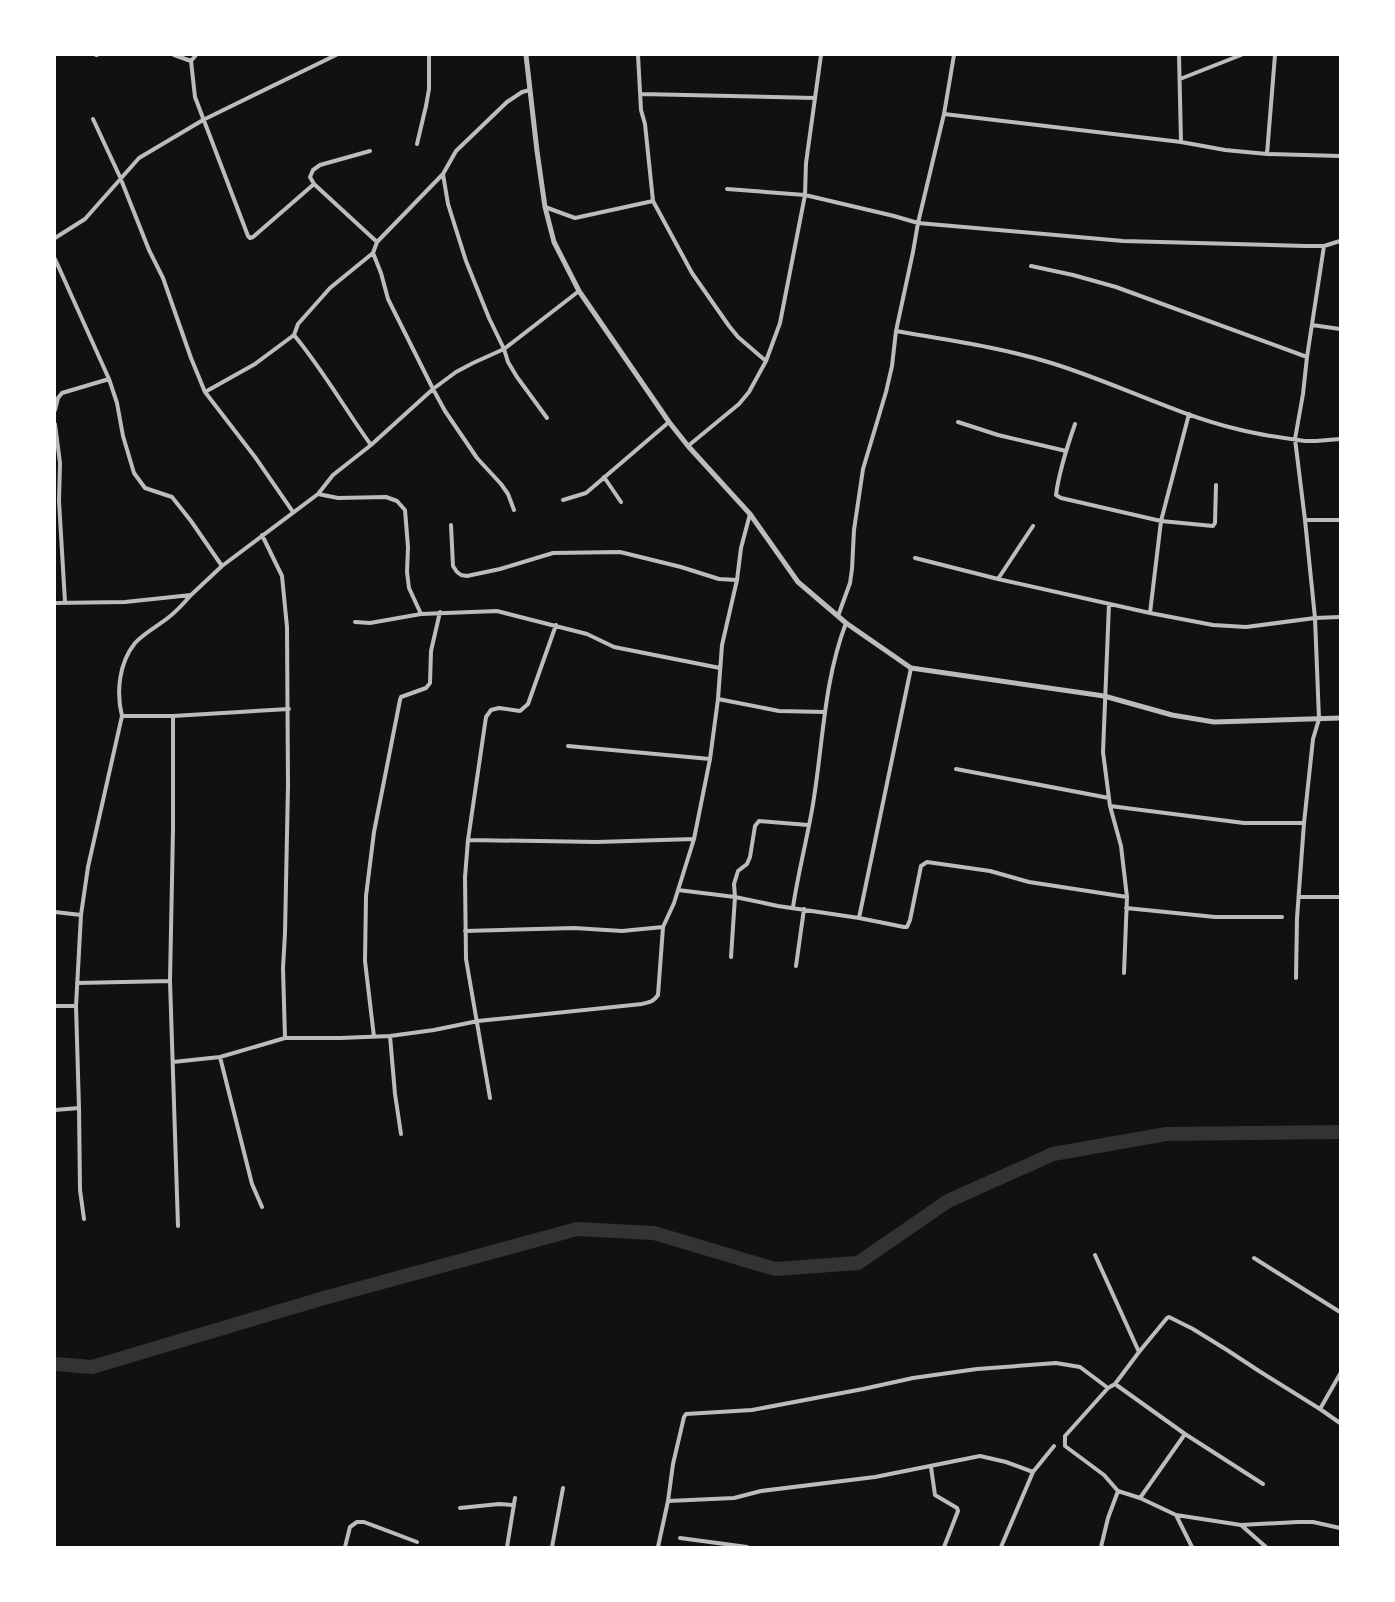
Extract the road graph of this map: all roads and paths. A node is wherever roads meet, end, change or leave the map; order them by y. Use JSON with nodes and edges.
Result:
{"nodes":[{"id":1,"x":174,"y":55,"type":"edge"},
{"id":2,"x":196,"y":55,"type":"edge"},
{"id":3,"x":336,"y":55,"type":"edge"},
{"id":4,"x":429,"y":55,"type":"edge"},
{"id":5,"x":526,"y":55,"type":"edge"},
{"id":6,"x":638,"y":55,"type":"edge"},
{"id":7,"x":822,"y":55,"type":"edge"},
{"id":8,"x":954,"y":55,"type":"edge"},
{"id":9,"x":1179,"y":55,"type":"edge"},
{"id":10,"x":1241,"y":55,"type":"edge"},
{"id":11,"x":1275,"y":55,"type":"edge"},
{"id":12,"x":191,"y":61,"type":"junction"},
{"id":13,"x":1180,"y":80,"type":"junction"},
{"id":14,"x":530,"y":90,"type":"junction"},
{"id":15,"x":641,"y":94,"type":"junction"},
{"id":16,"x":815,"y":98,"type":"junction"},
{"id":17,"x":944,"y":114,"type":"junction"},
{"id":18,"x":93,"y":119,"type":"dead end"},
{"id":19,"x":203,"y":120,"type":"junction"},
{"id":20,"x":1181,"y":142,"type":"junction"},
{"id":21,"x":417,"y":144,"type":"dead end"},
{"id":22,"x":370,"y":152,"type":"dead end"},
{"id":23,"x":1267,"y":154,"type":"junction"},
{"id":24,"x":1340,"y":156,"type":"edge"},
{"id":25,"x":443,"y":174,"type":"junction"},
{"id":26,"x":120,"y":177,"type":"junction"},
{"id":27,"x":314,"y":184,"type":"junction"},
{"id":28,"x":727,"y":189,"type":"dead end"},
{"id":29,"x":805,"y":195,"type":"junction"},
{"id":30,"x":653,"y":201,"type":"junction"},
{"id":31,"x":545,"y":207,"type":"junction"},
{"id":32,"x":918,"y":223,"type":"junction"},
{"id":33,"x":55,"y":238,"type":"edge"},
{"id":34,"x":1340,"y":241,"type":"edge"},
{"id":35,"x":377,"y":242,"type":"junction"},
{"id":36,"x":1324,"y":246,"type":"junction"},
{"id":37,"x":373,"y":253,"type":"junction"},
{"id":38,"x":55,"y":259,"type":"edge"},
{"id":39,"x":1031,"y":266,"type":"dead end"},
{"id":40,"x":579,"y":291,"type":"junction"},
{"id":41,"x":1312,"y":325,"type":"junction"},
{"id":42,"x":1340,"y":330,"type":"edge"},
{"id":43,"x":896,"y":331,"type":"junction"},
{"id":44,"x":294,"y":335,"type":"junction"},
{"id":45,"x":504,"y":349,"type":"junction"},
{"id":46,"x":1307,"y":357,"type":"junction"},
{"id":47,"x":766,"y":361,"type":"junction"},
{"id":48,"x":108,"y":379,"type":"junction"},
{"id":49,"x":433,"y":389,"type":"junction"},
{"id":50,"x":205,"y":392,"type":"junction"},
{"id":51,"x":55,"y":410,"type":"edge"},
{"id":52,"x":1188,"y":414,"type":"junction"},
{"id":53,"x":547,"y":418,"type":"dead end"},
{"id":54,"x":669,"y":422,"type":"junction"},
{"id":55,"x":958,"y":422,"type":"dead end"},
{"id":56,"x":55,"y":424,"type":"edge"},
{"id":57,"x":1075,"y":424,"type":"dead end"},
{"id":58,"x":1295,"y":439,"type":"junction"},
{"id":59,"x":1340,"y":439,"type":"edge"},
{"id":60,"x":371,"y":445,"type":"junction"},
{"id":61,"x":688,"y":446,"type":"junction"},
{"id":62,"x":1066,"y":451,"type":"junction"},
{"id":63,"x":604,"y":477,"type":"junction"},
{"id":64,"x":1216,"y":484,"type":"dead end"},
{"id":65,"x":318,"y":494,"type":"junction"},
{"id":66,"x":563,"y":500,"type":"dead end"},
{"id":67,"x":622,"y":502,"type":"dead end"},
{"id":68,"x":514,"y":510,"type":"dead end"},
{"id":69,"x":293,"y":512,"type":"junction"},
{"id":70,"x":750,"y":514,"type":"junction"},
{"id":71,"x":1305,"y":520,"type":"junction"},
{"id":72,"x":1340,"y":520,"type":"edge"},
{"id":73,"x":1161,"y":522,"type":"junction"},
{"id":74,"x":451,"y":525,"type":"dead end"},
{"id":75,"x":1033,"y":526,"type":"dead end"},
{"id":76,"x":262,"y":535,"type":"junction"},
{"id":77,"x":916,"y":558,"type":"dead end"},
{"id":78,"x":222,"y":566,"type":"junction"},
{"id":79,"x":737,"y":580,"type":"junction"},
{"id":80,"x":998,"y":580,"type":"junction"},
{"id":81,"x":191,"y":595,"type":"junction"},
{"id":82,"x":55,"y":602,"type":"edge"},
{"id":83,"x":65,"y":602,"type":"junction"},
{"id":84,"x":1109,"y":604,"type":"junction"},
{"id":85,"x":440,"y":612,"type":"junction"},
{"id":86,"x":1150,"y":613,"type":"junction"},
{"id":87,"x":421,"y":614,"type":"junction"},
{"id":88,"x":838,"y":616,"type":"junction"},
{"id":89,"x":1340,"y":617,"type":"edge"},
{"id":90,"x":1315,"y":618,"type":"junction"},
{"id":91,"x":355,"y":622,"type":"dead end"},
{"id":92,"x":846,"y":623,"type":"junction"},
{"id":93,"x":556,"y":625,"type":"junction"},
{"id":94,"x":720,"y":668,"type":"junction"},
{"id":95,"x":911,"y":668,"type":"junction"},
{"id":96,"x":1104,"y":696,"type":"junction"},
{"id":97,"x":718,"y":699,"type":"junction"},
{"id":98,"x":289,"y":709,"type":"junction"},
{"id":99,"x":825,"y":712,"type":"junction"},
{"id":100,"x":122,"y":716,"type":"junction"},
{"id":101,"x":173,"y":716,"type":"junction"},
{"id":102,"x":1319,"y":718,"type":"junction"},
{"id":103,"x":1340,"y":718,"type":"edge"},
{"id":104,"x":568,"y":746,"type":"dead end"},
{"id":105,"x":710,"y":760,"type":"junction"},
{"id":106,"x":956,"y":769,"type":"dead end"},
{"id":107,"x":1109,"y":798,"type":"junction"},
{"id":108,"x":1110,"y":806,"type":"junction"},
{"id":109,"x":1304,"y":823,"type":"junction"},
{"id":110,"x":808,"y":825,"type":"junction"},
{"id":111,"x":694,"y":839,"type":"junction"},
{"id":112,"x":468,"y":840,"type":"junction"},
{"id":113,"x":678,"y":890,"type":"junction"},
{"id":114,"x":735,"y":897,"type":"junction"},
{"id":115,"x":1127,"y":897,"type":"junction"},
{"id":116,"x":1299,"y":897,"type":"junction"},
{"id":117,"x":1340,"y":897,"type":"edge"},
{"id":118,"x":793,"y":907,"type":"junction"},
{"id":119,"x":1126,"y":908,"type":"junction"},
{"id":120,"x":804,"y":909,"type":"junction"},
{"id":121,"x":55,"y":912,"type":"edge"},
{"id":122,"x":81,"y":915,"type":"junction"},
{"id":123,"x":1282,"y":917,"type":"dead end"},
{"id":124,"x":859,"y":918,"type":"junction"},
{"id":125,"x":663,"y":927,"type":"junction"},
{"id":126,"x":465,"y":931,"type":"junction"},
{"id":127,"x":731,"y":957,"type":"dead end"},
{"id":128,"x":796,"y":966,"type":"dead end"},
{"id":129,"x":1124,"y":973,"type":"dead end"},
{"id":130,"x":1296,"y":978,"type":"dead end"},
{"id":131,"x":170,"y":981,"type":"junction"},
{"id":132,"x":77,"y":983,"type":"junction"},
{"id":133,"x":55,"y":1006,"type":"edge"},
{"id":134,"x":76,"y":1006,"type":"junction"},
{"id":135,"x":478,"y":1022,"type":"junction"},
{"id":136,"x":390,"y":1036,"type":"junction"},
{"id":137,"x":374,"y":1037,"type":"junction"},
{"id":138,"x":285,"y":1038,"type":"junction"},
{"id":139,"x":220,"y":1057,"type":"junction"},
{"id":140,"x":173,"y":1062,"type":"junction"},
{"id":141,"x":490,"y":1098,"type":"dead end"},
{"id":142,"x":80,"y":1108,"type":"junction"},
{"id":143,"x":55,"y":1110,"type":"edge"},
{"id":144,"x":401,"y":1134,"type":"dead end"},
{"id":145,"x":262,"y":1207,"type":"dead end"},
{"id":146,"x":84,"y":1219,"type":"dead end"},
{"id":147,"x":178,"y":1226,"type":"dead end"},
{"id":148,"x":1095,"y":1255,"type":"dead end"},
{"id":149,"x":1254,"y":1258,"type":"dead end"},
{"id":150,"x":1339,"y":1309,"type":"edge"},
{"id":151,"x":1139,"y":1352,"type":"junction"},
{"id":152,"x":1340,"y":1374,"type":"edge"},
{"id":153,"x":1116,"y":1384,"type":"junction"},
{"id":154,"x":1108,"y":1388,"type":"junction"},
{"id":155,"x":1320,"y":1409,"type":"junction"},
{"id":156,"x":1340,"y":1423,"type":"edge"},
{"id":157,"x":1185,"y":1434,"type":"junction"},
{"id":158,"x":1054,"y":1446,"type":"dead end"},
{"id":159,"x":931,"y":1467,"type":"junction"},
{"id":160,"x":1033,"y":1472,"type":"junction"},
{"id":161,"x":1263,"y":1484,"type":"dead end"},
{"id":162,"x":564,"y":1488,"type":"dead end"},
{"id":163,"x":1118,"y":1491,"type":"junction"},
{"id":164,"x":515,"y":1498,"type":"dead end"},
{"id":165,"x":1140,"y":1498,"type":"junction"},
{"id":166,"x":668,"y":1501,"type":"junction"},
{"id":167,"x":514,"y":1505,"type":"junction"},
{"id":168,"x":460,"y":1508,"type":"dead end"},
{"id":169,"x":1176,"y":1515,"type":"junction"},
{"id":170,"x":1241,"y":1525,"type":"junction"},
{"id":171,"x":1340,"y":1528,"type":"edge"},
{"id":172,"x":680,"y":1538,"type":"dead end"},
{"id":173,"x":417,"y":1542,"type":"dead end"},
{"id":174,"x":345,"y":1547,"type":"edge"},
{"id":175,"x":507,"y":1547,"type":"edge"},
{"id":176,"x":552,"y":1547,"type":"edge"},
{"id":177,"x":658,"y":1547,"type":"edge"},
{"id":178,"x":747,"y":1547,"type":"edge"},
{"id":179,"x":944,"y":1547,"type":"edge"},
{"id":180,"x":1000,"y":1547,"type":"edge"},
{"id":181,"x":1101,"y":1547,"type":"edge"},
{"id":182,"x":1192,"y":1547,"type":"edge"},
{"id":183,"x":1266,"y":1547,"type":"edge"}],
"edges":[{"from":1,"to":12,"type":"street"},
{"from":2,"to":12,"type":"street"},
{"from":3,"to":19,"type":"street"},
{"from":4,"to":21,"type":"street"},
{"from":5,"to":14,"type":"street"},
{"from":6,"to":15,"type":"street"},
{"from":7,"to":16,"type":"street"},
{"from":8,"to":17,"type":"street"},
{"from":9,"to":13,"type":"street"},
{"from":10,"to":13,"type":"street"},
{"from":11,"to":23,"type":"street"},
{"from":12,"to":19,"type":"street"},
{"from":13,"to":20,"type":"street"},
{"from":14,"to":25,"type":"street"},
{"from":14,"to":31,"type":"street"},
{"from":15,"to":16,"type":"street"},
{"from":15,"to":30,"type":"street"},
{"from":16,"to":29,"type":"street"},
{"from":17,"to":20,"type":"street"},
{"from":17,"to":32,"type":"street"},
{"from":18,"to":26,"type":"street"},
{"from":19,"to":26,"type":"street"},
{"from":19,"to":27,"type":"street"},
{"from":20,"to":23,"type":"street"},
{"from":22,"to":27,"type":"street"},
{"from":23,"to":24,"type":"street"},
{"from":25,"to":35,"type":"street"},
{"from":25,"to":45,"type":"street"},
{"from":26,"to":33,"type":"street"},
{"from":26,"to":50,"type":"street"},
{"from":27,"to":35,"type":"street"},
{"from":28,"to":29,"type":"street"},
{"from":29,"to":32,"type":"street"},
{"from":29,"to":47,"type":"street"},
{"from":30,"to":31,"type":"street"},
{"from":30,"to":47,"type":"street"},
{"from":31,"to":40,"type":"street"},
{"from":32,"to":36,"type":"street"},
{"from":32,"to":43,"type":"street"},
{"from":34,"to":36,"type":"street"},
{"from":35,"to":37,"type":"street"},
{"from":36,"to":41,"type":"street"},
{"from":37,"to":44,"type":"street"},
{"from":37,"to":49,"type":"street"},
{"from":38,"to":48,"type":"street"},
{"from":39,"to":46,"type":"street"},
{"from":40,"to":45,"type":"street"},
{"from":40,"to":54,"type":"street"},
{"from":41,"to":42,"type":"street"},
{"from":41,"to":46,"type":"street"},
{"from":43,"to":52,"type":"street"},
{"from":43,"to":88,"type":"street"},
{"from":44,"to":50,"type":"street"},
{"from":44,"to":60,"type":"street"},
{"from":45,"to":49,"type":"street"},
{"from":45,"to":53,"type":"street"},
{"from":46,"to":58,"type":"street"},
{"from":47,"to":61,"type":"street"},
{"from":48,"to":51,"type":"street"},
{"from":48,"to":78,"type":"street"},
{"from":49,"to":60,"type":"street"},
{"from":49,"to":68,"type":"street"},
{"from":50,"to":69,"type":"street"},
{"from":52,"to":58,"type":"street"},
{"from":52,"to":73,"type":"street"},
{"from":54,"to":61,"type":"street"},
{"from":54,"to":63,"type":"street"},
{"from":55,"to":62,"type":"street"},
{"from":56,"to":83,"type":"street"},
{"from":57,"to":62,"type":"street"},
{"from":58,"to":59,"type":"street"},
{"from":58,"to":71,"type":"street"},
{"from":60,"to":65,"type":"street"},
{"from":61,"to":70,"type":"street"},
{"from":62,"to":73,"type":"street"},
{"from":63,"to":66,"type":"street"},
{"from":63,"to":67,"type":"street"},
{"from":64,"to":73,"type":"street"},
{"from":65,"to":69,"type":"street"},
{"from":65,"to":87,"type":"street"},
{"from":69,"to":76,"type":"street"},
{"from":70,"to":79,"type":"street"},
{"from":70,"to":88,"type":"street"},
{"from":71,"to":72,"type":"street"},
{"from":71,"to":90,"type":"street"},
{"from":73,"to":86,"type":"street"},
{"from":74,"to":79,"type":"street"},
{"from":75,"to":80,"type":"street"},
{"from":76,"to":78,"type":"street"},
{"from":76,"to":98,"type":"street"},
{"from":77,"to":80,"type":"street"},
{"from":78,"to":81,"type":"street"},
{"from":79,"to":94,"type":"street"},
{"from":80,"to":84,"type":"street"},
{"from":81,"to":83,"type":"street"},
{"from":81,"to":100,"type":"street"},
{"from":82,"to":83,"type":"street"},
{"from":84,"to":86,"type":"street"},
{"from":84,"to":96,"type":"street"},
{"from":85,"to":87,"type":"street"},
{"from":85,"to":93,"type":"street"},
{"from":85,"to":137,"type":"street"},
{"from":86,"to":90,"type":"street"},
{"from":87,"to":91,"type":"street"},
{"from":88,"to":92,"type":"street"},
{"from":89,"to":90,"type":"street"},
{"from":90,"to":102,"type":"street"},
{"from":92,"to":95,"type":"street"},
{"from":92,"to":99,"type":"street"},
{"from":93,"to":94,"type":"street"},
{"from":93,"to":112,"type":"street"},
{"from":94,"to":97,"type":"street"},
{"from":95,"to":96,"type":"street"},
{"from":95,"to":124,"type":"street"},
{"from":96,"to":102,"type":"street"},
{"from":96,"to":107,"type":"street"},
{"from":97,"to":99,"type":"street"},
{"from":97,"to":105,"type":"street"},
{"from":98,"to":101,"type":"street"},
{"from":98,"to":138,"type":"street"},
{"from":99,"to":110,"type":"street"},
{"from":100,"to":101,"type":"street"},
{"from":100,"to":122,"type":"street"},
{"from":101,"to":131,"type":"street"},
{"from":102,"to":103,"type":"street"},
{"from":102,"to":109,"type":"street"},
{"from":104,"to":105,"type":"street"},
{"from":105,"to":111,"type":"street"},
{"from":106,"to":107,"type":"street"},
{"from":107,"to":108,"type":"street"},
{"from":108,"to":109,"type":"street"},
{"from":108,"to":115,"type":"street"},
{"from":109,"to":116,"type":"street"},
{"from":110,"to":114,"type":"street"},
{"from":110,"to":118,"type":"street"},
{"from":111,"to":112,"type":"street"},
{"from":111,"to":113,"type":"street"},
{"from":112,"to":126,"type":"street"},
{"from":113,"to":114,"type":"street"},
{"from":113,"to":125,"type":"street"},
{"from":114,"to":118,"type":"street"},
{"from":114,"to":127,"type":"street"},
{"from":115,"to":119,"type":"street"},
{"from":115,"to":124,"type":"street"},
{"from":116,"to":117,"type":"street"},
{"from":116,"to":130,"type":"street"},
{"from":118,"to":120,"type":"street"},
{"from":119,"to":123,"type":"street"},
{"from":119,"to":129,"type":"street"},
{"from":120,"to":124,"type":"street"},
{"from":120,"to":128,"type":"street"},
{"from":121,"to":122,"type":"street"},
{"from":122,"to":132,"type":"street"},
{"from":125,"to":126,"type":"street"},
{"from":125,"to":135,"type":"street"},
{"from":126,"to":135,"type":"street"},
{"from":131,"to":132,"type":"street"},
{"from":131,"to":140,"type":"street"},
{"from":132,"to":134,"type":"street"},
{"from":133,"to":134,"type":"street"},
{"from":134,"to":142,"type":"street"},
{"from":135,"to":136,"type":"street"},
{"from":135,"to":141,"type":"street"},
{"from":136,"to":137,"type":"street"},
{"from":136,"to":144,"type":"street"},
{"from":137,"to":138,"type":"street"},
{"from":138,"to":139,"type":"street"},
{"from":139,"to":140,"type":"street"},
{"from":139,"to":145,"type":"street"},
{"from":140,"to":147,"type":"street"},
{"from":142,"to":143,"type":"street"},
{"from":142,"to":146,"type":"street"},
{"from":148,"to":151,"type":"street"},
{"from":149,"to":150,"type":"street"},
{"from":151,"to":153,"type":"street"},
{"from":151,"to":155,"type":"street"},
{"from":152,"to":155,"type":"street"},
{"from":153,"to":154,"type":"street"},
{"from":153,"to":157,"type":"street"},
{"from":154,"to":163,"type":"street"},
{"from":154,"to":166,"type":"street"},
{"from":155,"to":156,"type":"street"},
{"from":157,"to":161,"type":"street"},
{"from":157,"to":165,"type":"street"},
{"from":158,"to":160,"type":"street"},
{"from":159,"to":160,"type":"street"},
{"from":159,"to":166,"type":"street"},
{"from":159,"to":179,"type":"street"},
{"from":160,"to":180,"type":"street"},
{"from":162,"to":176,"type":"street"},
{"from":163,"to":165,"type":"street"},
{"from":163,"to":181,"type":"street"},
{"from":164,"to":167,"type":"street"},
{"from":165,"to":169,"type":"street"},
{"from":166,"to":177,"type":"street"},
{"from":167,"to":168,"type":"street"},
{"from":167,"to":175,"type":"street"},
{"from":169,"to":170,"type":"street"},
{"from":169,"to":182,"type":"street"},
{"from":170,"to":171,"type":"street"},
{"from":170,"to":183,"type":"street"},
{"from":172,"to":178,"type":"street"},
{"from":173,"to":174,"type":"street"}]}
